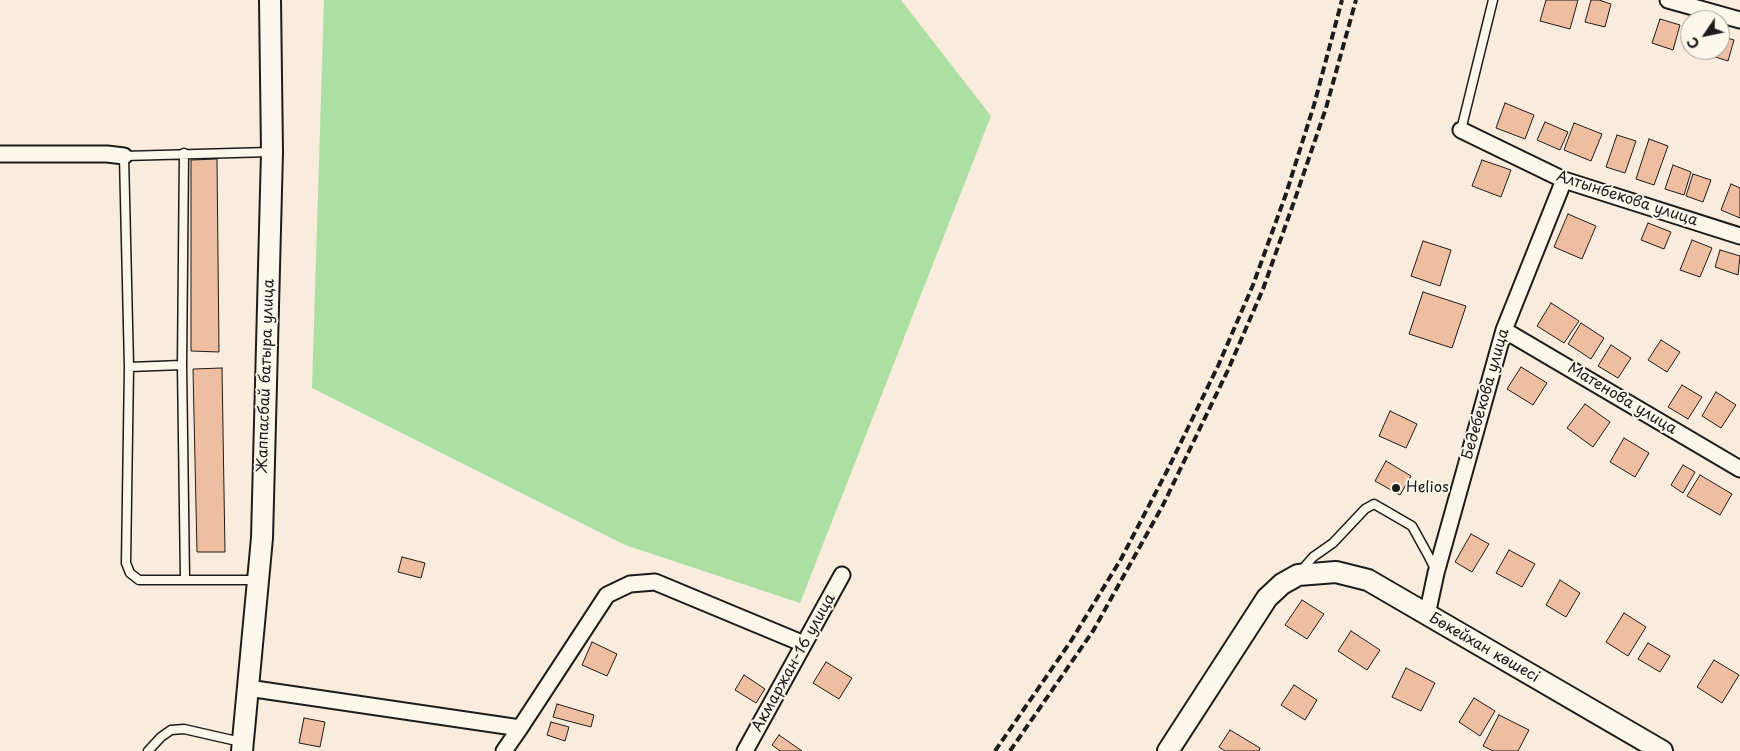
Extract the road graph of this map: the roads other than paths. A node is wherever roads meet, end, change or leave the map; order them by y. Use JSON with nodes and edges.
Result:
{"nodes":[{"id":1,"x":270,"y":0,"type":"edge"},
{"id":2,"x":1492,"y":0,"type":"edge"},
{"id":3,"x":1668,"y":0,"type":"edge"},
{"id":4,"x":1740,"y":20,"type":"edge"},
{"id":5,"x":1462,"y":130,"type":"joint"},
{"id":6,"x":272,"y":152,"type":"junction"},
{"id":7,"x":184,"y":153,"type":"junction"},
{"id":8,"x":0,"y":154,"type":"edge"},
{"id":9,"x":124,"y":156,"type":"junction"},
{"id":10,"x":1564,"y":180,"type":"junction"},
{"id":11,"x":1740,"y":236,"type":"edge"},
{"id":12,"x":1504,"y":330,"type":"junction"},
{"id":13,"x":182,"y":365,"type":"junction"},
{"id":14,"x":129,"y":367,"type":"junction"},
{"id":15,"x":1740,"y":469,"type":"edge"},
{"id":16,"x":1436,"y":573,"type":"junction"},
{"id":17,"x":842,"y":575,"type":"dead end"},
{"id":18,"x":1298,"y":575,"type":"junction"},
{"id":19,"x":185,"y":579,"type":"junction"},
{"id":20,"x":258,"y":580,"type":"junction"},
{"id":21,"x":1427,"y":615,"type":"junction"},
{"id":22,"x":804,"y":644,"type":"junction"},
{"id":23,"x":248,"y":688,"type":"junction"},
{"id":24,"x":520,"y":728,"type":"junction"},
{"id":25,"x":243,"y":747,"type":"edge"},
{"id":26,"x":148,"y":751,"type":"edge"},
{"id":27,"x":504,"y":751,"type":"edge"},
{"id":28,"x":745,"y":751,"type":"edge"},
{"id":29,"x":1168,"y":751,"type":"edge"},
{"id":30,"x":1662,"y":751,"type":"edge"}],
"edges":[{"from":1,"to":6,"type":"main road","name":"Жаппасбай батыра улица"},
{"from":2,"to":5,"type":"lane"},
{"from":3,"to":4,"type":"street"},
{"from":5,"to":10,"type":"street","name":"Алтынбекова улица"},
{"from":6,"to":7,"type":"lane"},
{"from":6,"to":20,"type":"main road","name":"Жаппасбай батыра улица"},
{"from":7,"to":9,"type":"lane"},
{"from":7,"to":13,"type":"lane"},
{"from":8,"to":9,"type":"street"},
{"from":9,"to":14,"type":"lane"},
{"from":10,"to":11,"type":"street","name":"Алтынбекова улица"},
{"from":10,"to":12,"type":"street","name":"Бедебекова улица"},
{"from":12,"to":15,"type":"street","name":"Матенова улица"},
{"from":12,"to":16,"type":"street","name":"Бедебекова улица"},
{"from":13,"to":14,"type":"lane"},
{"from":13,"to":19,"type":"lane"},
{"from":14,"to":19,"type":"lane"},
{"from":16,"to":18,"type":"lane"},
{"from":16,"to":21,"type":"street","name":"Бедебекова улица"},
{"from":17,"to":22,"type":"street","name":"Акмаржан-16 улица"},
{"from":18,"to":21,"type":"main road","name":"Бөкейхан көшесі"},
{"from":18,"to":29,"type":"main road"},
{"from":19,"to":20,"type":"lane"},
{"from":20,"to":23,"type":"main road","name":"Жаппасбай батыра улица"},
{"from":21,"to":30,"type":"main road","name":"Бөкейхан көшесі"},
{"from":22,"to":24,"type":"street"},
{"from":22,"to":28,"type":"street","name":"Акмаржан-16 улица"},
{"from":23,"to":24,"type":"street"},
{"from":23,"to":25,"type":"main road","name":"Жаппасбай батыра улица"},
{"from":24,"to":27,"type":"street"},
{"from":25,"to":26,"type":"lane"}]}
